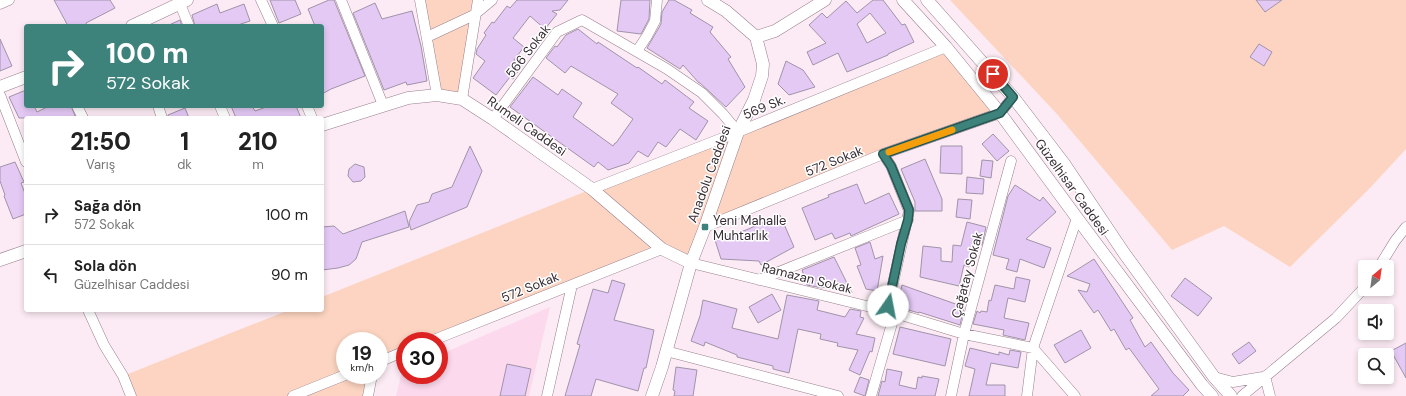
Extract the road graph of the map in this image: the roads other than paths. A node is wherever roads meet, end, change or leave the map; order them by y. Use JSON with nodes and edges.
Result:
{"nodes":[{"id":1,"x":9,"y":0,"type":"edge"},
{"id":2,"x":261,"y":0,"type":"edge"},
{"id":3,"x":341,"y":0,"type":"edge"},
{"id":4,"x":420,"y":0,"type":"edge"},
{"id":5,"x":478,"y":0,"type":"edge"},
{"id":6,"x":492,"y":0,"type":"edge"},
{"id":7,"x":657,"y":0,"type":"edge"},
{"id":8,"x":708,"y":0,"type":"edge"},
{"id":9,"x":825,"y":0,"type":"edge"},
{"id":10,"x":904,"y":0,"type":"edge"},
{"id":11,"x":927,"y":0,"type":"edge"},
{"id":12,"x":184,"y":2,"type":"edge"},
{"id":13,"x":0,"y":4,"type":"edge"},
{"id":14,"x":474,"y":15,"type":"junction"},
{"id":15,"x":136,"y":24,"type":"edge"},
{"id":16,"x":189,"y":24,"type":"edge"},
{"id":17,"x":272,"y":24,"type":"edge"},
{"id":18,"x":427,"y":37,"type":"junction"},
{"id":19,"x":756,"y":37,"type":"junction"},
{"id":20,"x":946,"y":47,"type":"junction"},
{"id":21,"x":637,"y":51,"type":"junction"},
{"id":22,"x":24,"y":79,"type":"edge"},
{"id":23,"x":0,"y":87,"type":"edge"},
{"id":24,"x":0,"y":96,"type":"edge"},
{"id":25,"x":437,"y":96,"type":"junction"},
{"id":26,"x":1013,"y":97,"type":"junction"},
{"id":27,"x":462,"y":99,"type":"junction"},
{"id":28,"x":383,"y":105,"type":"junction"},
{"id":29,"x":1000,"y":113,"type":"junction"},
{"id":30,"x":493,"y":119,"type":"junction"},
{"id":31,"x":324,"y":124,"type":"edge"},
{"id":32,"x":738,"y":132,"type":"junction"},
{"id":33,"x":883,"y":154,"type":"junction"},
{"id":34,"x":24,"y":157,"type":"edge"},
{"id":35,"x":1011,"y":161,"type":"dead end"},
{"id":36,"x":592,"y":189,"type":"junction"},
{"id":37,"x":1077,"y":218,"type":"junction"},
{"id":38,"x":908,"y":220,"type":"junction"},
{"id":39,"x":705,"y":227,"type":"junction"},
{"id":40,"x":1406,"y":227,"type":"edge"},
{"id":41,"x":662,"y":249,"type":"junction"},
{"id":42,"x":24,"y":252,"type":"edge"},
{"id":43,"x":0,"y":260,"type":"edge"},
{"id":44,"x":1383,"y":260,"type":"edge"},
{"id":45,"x":691,"y":263,"type":"junction"},
{"id":46,"x":759,"y":280,"type":"junction"},
{"id":47,"x":572,"y":285,"type":"junction"},
{"id":48,"x":1358,"y":294,"type":"edge"},
{"id":49,"x":89,"y":312,"type":"edge"},
{"id":50,"x":895,"y":313,"type":"junction"},
{"id":51,"x":448,"y":334,"type":"edge"},
{"id":52,"x":964,"y":334,"type":"junction"},
{"id":53,"x":1033,"y":348,"type":"junction"},
{"id":54,"x":666,"y":351,"type":"junction"},
{"id":55,"x":1265,"y":376,"type":"junction"},
{"id":56,"x":1214,"y":377,"type":"junction"},
{"id":57,"x":336,"y":379,"type":"edge"},
{"id":58,"x":370,"y":384,"type":"edge"},
{"id":59,"x":131,"y":396,"type":"edge"},
{"id":60,"x":293,"y":396,"type":"edge"},
{"id":61,"x":368,"y":396,"type":"edge"},
{"id":62,"x":547,"y":396,"type":"edge"},
{"id":63,"x":652,"y":396,"type":"edge"},
{"id":64,"x":838,"y":396,"type":"edge"},
{"id":65,"x":871,"y":396,"type":"edge"},
{"id":66,"x":951,"y":396,"type":"edge"},
{"id":67,"x":1027,"y":396,"type":"edge"},
{"id":68,"x":1075,"y":396,"type":"edge"},
{"id":69,"x":1212,"y":396,"type":"edge"},
{"id":70,"x":1231,"y":396,"type":"edge"},
{"id":71,"x":1242,"y":396,"type":"edge"},
{"id":72,"x":1270,"y":396,"type":"edge"}],
"edges":[{"from":1,"to":13,"type":"street"},
{"from":2,"to":17,"type":"street"},
{"from":3,"to":28,"type":"street"},
{"from":4,"to":18,"type":"street"},
{"from":5,"to":14,"type":"street"},
{"from":6,"to":14,"type":"street"},
{"from":7,"to":21,"type":"street"},
{"from":8,"to":19,"type":"street"},
{"from":9,"to":19,"type":"street"},
{"from":10,"to":20,"type":"street","name":"Güzelhisar Caddesi"},
{"from":11,"to":26,"type":"street","name":"Güzelhisar Caddesi"},
{"from":12,"to":15,"type":"street"},
{"from":12,"to":16,"type":"street"},
{"from":14,"to":18,"type":"street"},
{"from":14,"to":27,"type":"street"},
{"from":18,"to":25,"type":"street"},
{"from":19,"to":32,"type":"street","name":"Anadolu Caddesi"},
{"from":20,"to":29,"type":"street","name":"Güzelhisar Caddesi"},
{"from":20,"to":32,"type":"street","name":"569 Sk."},
{"from":21,"to":30,"type":"street","name":"566 Sokak"},
{"from":21,"to":32,"type":"street"},
{"from":22,"to":23,"type":"street"},
{"from":24,"to":34,"type":"street"},
{"from":25,"to":27,"type":"street","name":"Rumeli Caddesi"},
{"from":25,"to":28,"type":"street","name":"Rumeli Caddesi"},
{"from":26,"to":29,"type":"street"},
{"from":26,"to":56,"type":"street","name":"Güzelhisar Caddesi"},
{"from":27,"to":30,"type":"street","name":"Rumeli Caddesi"},
{"from":28,"to":31,"type":"street","name":"Rumeli Caddesi"},
{"from":29,"to":33,"type":"street","name":"572 Sokak"},
{"from":29,"to":37,"type":"street","name":"Güzelhisar Caddesi"},
{"from":30,"to":36,"type":"street","name":"Rumeli Caddesi"},
{"from":32,"to":36,"type":"street","name":"569 Sk."},
{"from":32,"to":39,"type":"street","name":"Anadolu Caddesi"},
{"from":33,"to":38,"type":"street"},
{"from":33,"to":39,"type":"street","name":"572 Sokak"},
{"from":35,"to":52,"type":"street","name":"Çağatay Sokak"},
{"from":36,"to":41,"type":"street","name":"Rumeli Caddesi"},
{"from":37,"to":53,"type":"street"},
{"from":37,"to":69,"type":"street","name":"Güzelhisar Caddesi"},
{"from":38,"to":46,"type":"street"},
{"from":38,"to":50,"type":"street"},
{"from":39,"to":45,"type":"street","name":"Anadolu Caddesi"},
{"from":40,"to":44,"type":"street"},
{"from":41,"to":45,"type":"street","name":"Rumeli Caddesi"},
{"from":41,"to":47,"type":"street","name":"572 Sokak"},
{"from":42,"to":43,"type":"street"},
{"from":45,"to":46,"type":"street","name":"Ramazan Sokak"},
{"from":45,"to":54,"type":"street","name":"Anadolu Caddesi"},
{"from":46,"to":50,"type":"street","name":"Ramazan Sokak"},
{"from":47,"to":51,"type":"street","name":"572 Sokak"},
{"from":47,"to":62,"type":"street"},
{"from":48,"to":55,"type":"street"},
{"from":49,"to":59,"type":"street"},
{"from":50,"to":52,"type":"street","name":"Ramazan Sokak"},
{"from":50,"to":65,"type":"street"},
{"from":52,"to":53,"type":"street","name":"Ramazan Sokak"},
{"from":52,"to":66,"type":"street","name":"Çağatay Sokak"},
{"from":53,"to":67,"type":"street"},
{"from":53,"to":68,"type":"street"},
{"from":54,"to":63,"type":"street","name":"Anadolu Caddesi"},
{"from":54,"to":64,"type":"street"},
{"from":55,"to":56,"type":"street"},
{"from":55,"to":71,"type":"street"},
{"from":55,"to":72,"type":"street"},
{"from":56,"to":70,"type":"street","name":"Güzelhisar Caddesi"},
{"from":57,"to":60,"type":"street"},
{"from":58,"to":61,"type":"street"}]}
